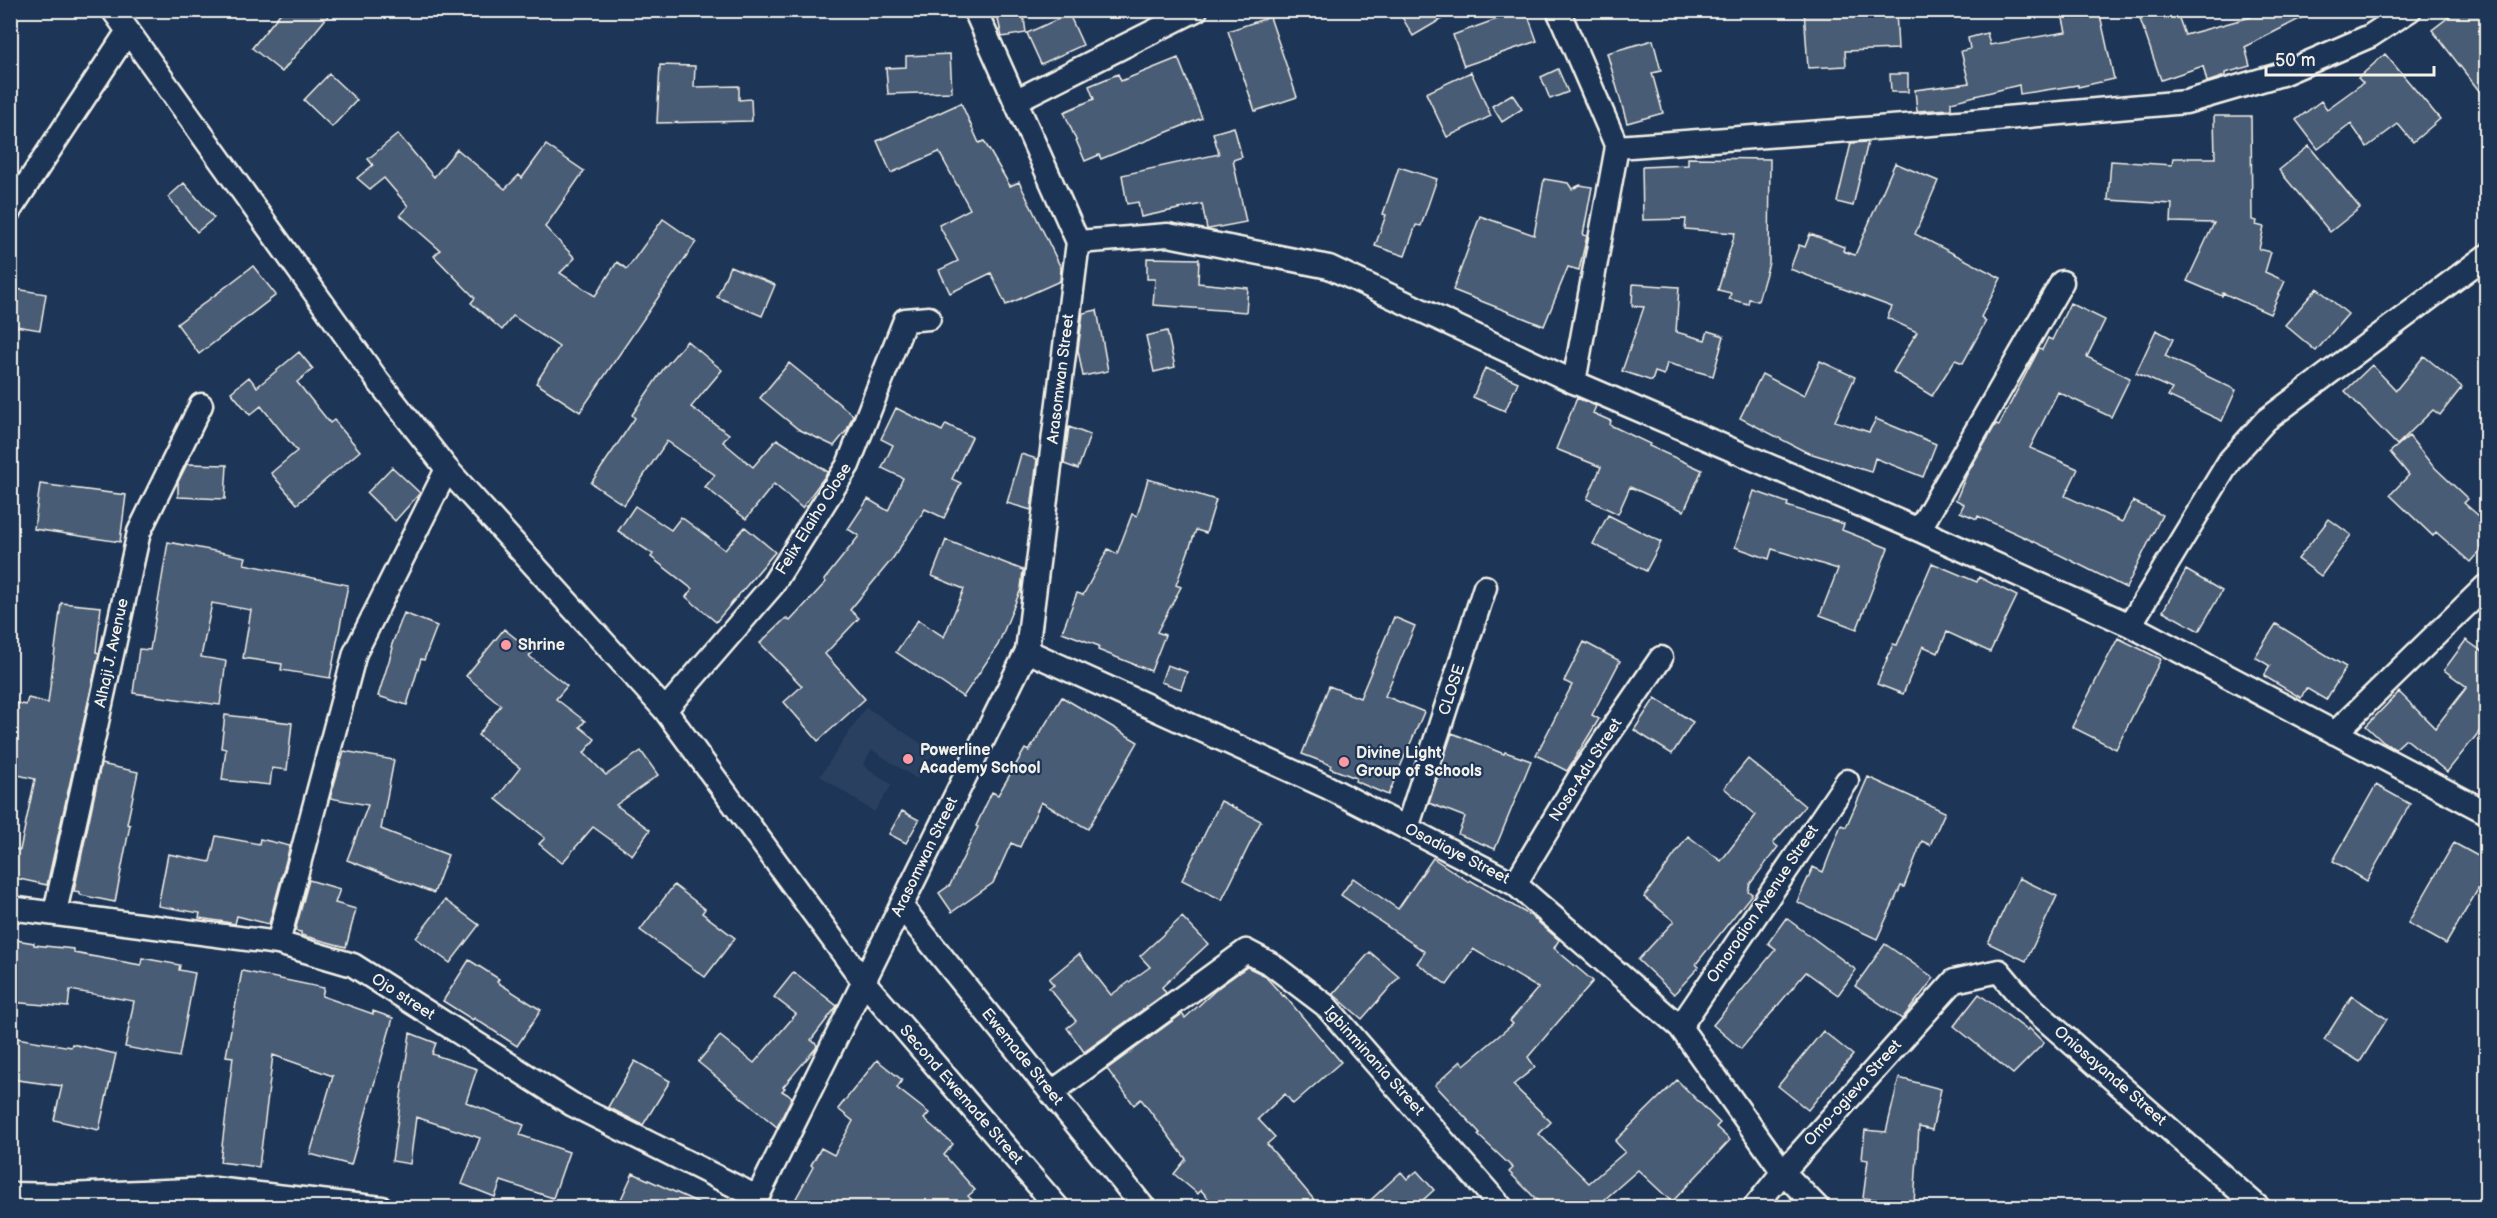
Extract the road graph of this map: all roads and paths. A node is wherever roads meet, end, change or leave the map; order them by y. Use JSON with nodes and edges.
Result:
{"nodes":[{"id":1,"x":113,"y":10,"type":"edge"},
{"id":2,"x":975,"y":10,"type":"edge"},
{"id":3,"x":1196,"y":10,"type":"edge"},
{"id":4,"x":1558,"y":10,"type":"edge"},
{"id":5,"x":2410,"y":10,"type":"edge"},
{"id":6,"x":128,"y":31,"type":"junction"},
{"id":7,"x":1015,"y":101,"type":"junction"},
{"id":8,"x":1617,"y":147,"type":"junction"},
{"id":9,"x":10,"y":210,"type":"edge"},
{"id":10,"x":1078,"y":242,"type":"junction"},
{"id":11,"x":2487,"y":256,"type":"edge"},
{"id":12,"x":2062,"y":282,"type":"dead end"},
{"id":13,"x":929,"y":318,"type":"dead end"},
{"id":14,"x":1574,"y":382,"type":"junction"},
{"id":15,"x":201,"y":405,"type":"dead end"},
{"id":16,"x":447,"y":470,"type":"junction"},
{"id":17,"x":1919,"y":530,"type":"junction"},
{"id":18,"x":2487,"y":586,"type":"edge"},
{"id":19,"x":1485,"y":587,"type":"dead end"},
{"id":20,"x":2130,"y":625,"type":"junction"},
{"id":21,"x":1027,"y":651,"type":"junction"},
{"id":22,"x":1661,"y":658,"type":"dead end"},
{"id":23,"x":665,"y":710,"type":"junction"},
{"id":24,"x":2336,"y":733,"type":"junction"},
{"id":25,"x":1847,"y":781,"type":"dead end"},
{"id":26,"x":2487,"y":812,"type":"edge"},
{"id":27,"x":1407,"y":828,"type":"junction"},
{"id":28,"x":1515,"y":884,"type":"junction"},
{"id":29,"x":901,"y":906,"type":"junction"},
{"id":30,"x":10,"y":908,"type":"edge"},
{"id":31,"x":55,"y":912,"type":"junction"},
{"id":32,"x":278,"y":943,"type":"junction"},
{"id":33,"x":1954,"y":981,"type":"joint"},
{"id":34,"x":864,"y":982,"type":"junction"},
{"id":35,"x":1680,"y":1027,"type":"junction"},
{"id":36,"x":1052,"y":1093,"type":"junction"},
{"id":37,"x":1783,"y":1172,"type":"junction"},
{"id":38,"x":10,"y":1194,"type":"edge"},
{"id":39,"x":755,"y":1202,"type":"edge"},
{"id":40,"x":382,"y":1208,"type":"edge"},
{"id":41,"x":1058,"y":1208,"type":"edge"},
{"id":42,"x":1144,"y":1208,"type":"edge"},
{"id":43,"x":1502,"y":1208,"type":"edge"},
{"id":44,"x":1754,"y":1208,"type":"edge"},
{"id":45,"x":1818,"y":1208,"type":"edge"},
{"id":46,"x":2259,"y":1208,"type":"edge"}],
"edges":[{"from":1,"to":6,"type":"street","name":"Second Ewemade Street"},
{"from":2,"to":7,"type":"street"},
{"from":3,"to":7,"type":"street"},
{"from":4,"to":8,"type":"street"},
{"from":5,"to":8,"type":"street"},
{"from":6,"to":9,"type":"street"},
{"from":6,"to":16,"type":"street","name":"Second Ewemade Street"},
{"from":7,"to":10,"type":"street"},
{"from":8,"to":14,"type":"street"},
{"from":10,"to":14,"type":"street"},
{"from":10,"to":21,"type":"street","name":"Arasomwan Street"},
{"from":11,"to":20,"type":"street"},
{"from":12,"to":17,"type":"street"},
{"from":13,"to":23,"type":"street","name":"Felix Elaiho Close"},
{"from":14,"to":17,"type":"street"},
{"from":15,"to":31,"type":"street","name":"Alhaji J. Avenue"},
{"from":16,"to":23,"type":"street","name":"Second Ewemade Street"},
{"from":16,"to":32,"type":"street"},
{"from":17,"to":20,"type":"street"},
{"from":18,"to":24,"type":"street"},
{"from":19,"to":27,"type":"street","name":"CLOSE"},
{"from":20,"to":24,"type":"street"},
{"from":21,"to":27,"type":"street","name":"Osadiaye Street"},
{"from":21,"to":29,"type":"street","name":"Arasomwan Street"},
{"from":22,"to":28,"type":"street","name":"Nosa-Adu Street"},
{"from":23,"to":34,"type":"street","name":"Second Ewemade Street"},
{"from":24,"to":26,"type":"street"},
{"from":25,"to":35,"type":"street","name":"Omorodion Avenue Street"},
{"from":27,"to":28,"type":"street","name":"Osadiaye Street"},
{"from":28,"to":35,"type":"street","name":"Osadiaye Street"},
{"from":29,"to":34,"type":"street","name":"Arasomwan Street"},
{"from":29,"to":36,"type":"street","name":"Ewemade Street"},
{"from":30,"to":31,"type":"street","name":"Ojo street"},
{"from":31,"to":32,"type":"street","name":"Ojo street"},
{"from":32,"to":39,"type":"street","name":"Ojo street"},
{"from":33,"to":37,"type":"street","name":"Omo-ogieva Street"},
{"from":33,"to":46,"type":"street","name":"Oniosayande Street"},
{"from":34,"to":39,"type":"street","name":"Arasomwan Street"},
{"from":34,"to":41,"type":"street","name":"Second Ewemade Street"},
{"from":35,"to":37,"type":"street","name":"Osadiaye Street"},
{"from":36,"to":42,"type":"street","name":"Ewemade Street"},
{"from":36,"to":43,"type":"street","name":"Igbinminania Street"},
{"from":37,"to":44,"type":"street","name":"Omo-ogieva Street"},
{"from":37,"to":45,"type":"street","name":"Osadiaye Street"},
{"from":38,"to":40,"type":"street"}]}
